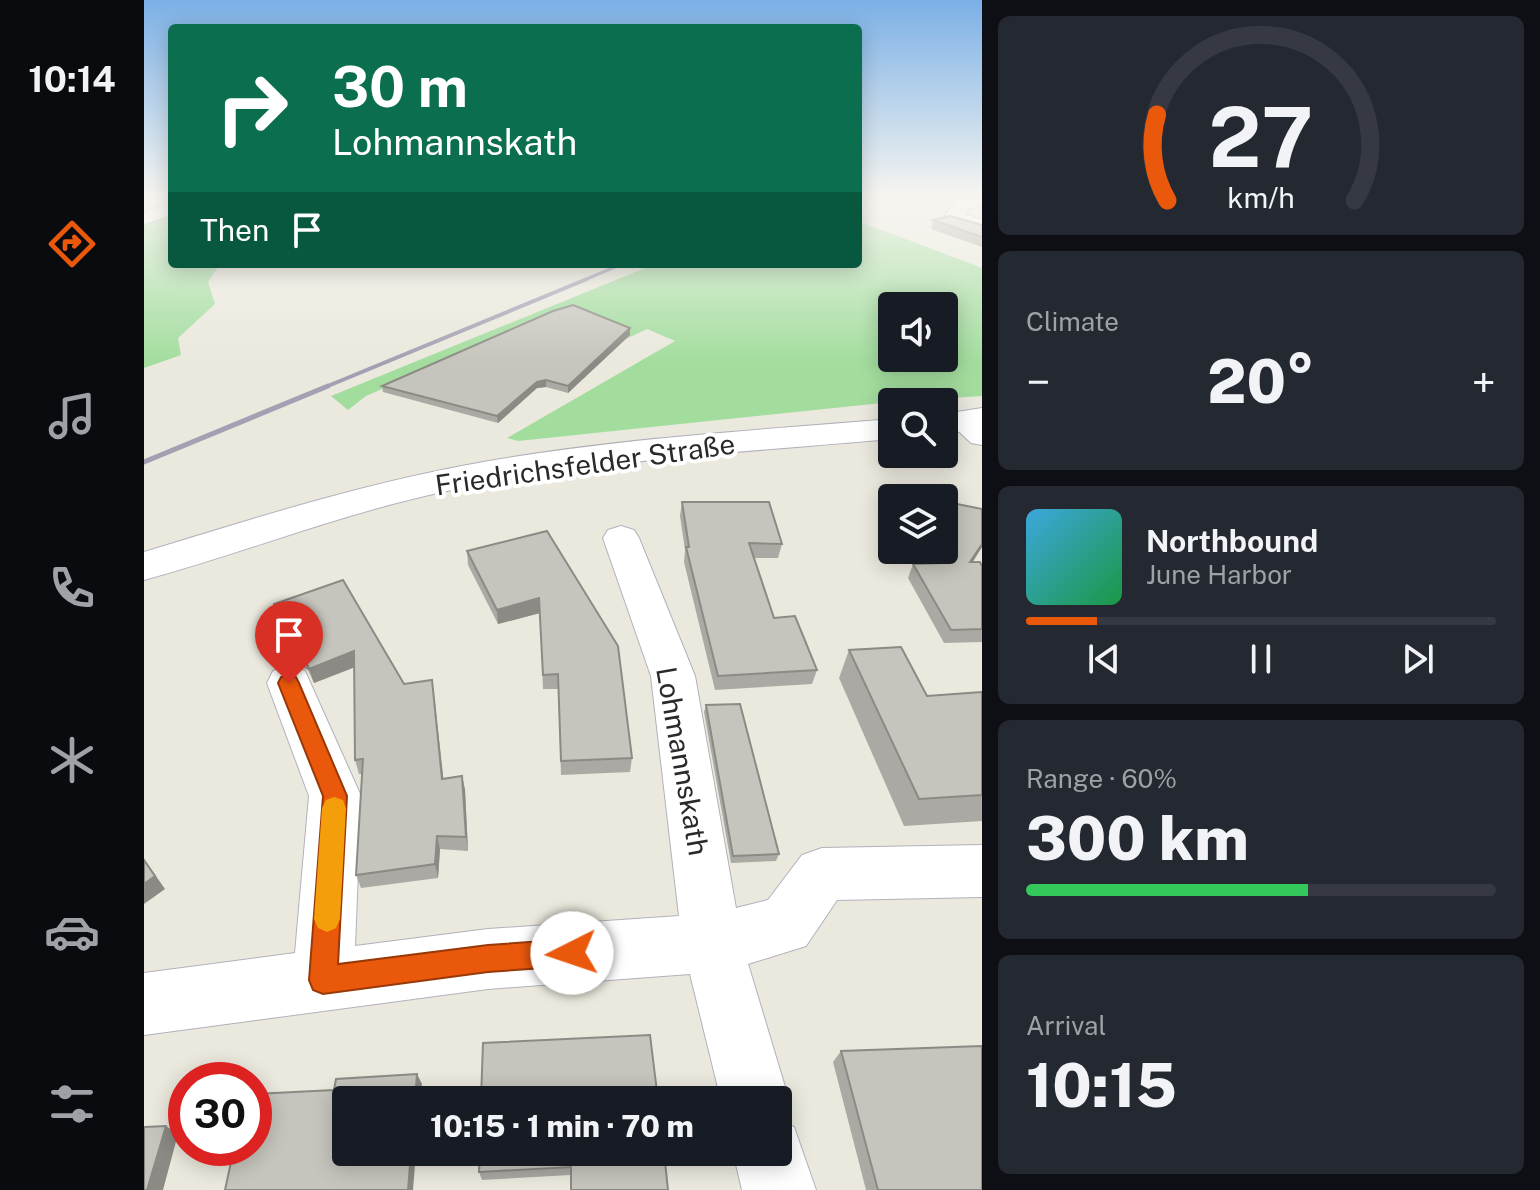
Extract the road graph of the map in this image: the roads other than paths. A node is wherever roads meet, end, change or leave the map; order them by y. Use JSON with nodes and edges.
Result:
{"nodes":[{"id":1,"x":878,"y":430,"type":"edge"},
{"id":2,"x":621,"y":538,"type":"dead end"},
{"id":3,"x":144,"y":566,"type":"edge"},
{"id":4,"x":289,"y":683,"type":"dead end"},
{"id":5,"x":982,"y":871,"type":"edge"},
{"id":6,"x":712,"y":943,"type":"junction"},
{"id":7,"x":323,"y":980,"type":"junction"},
{"id":8,"x":144,"y":1004,"type":"edge"},
{"id":9,"x":751,"y":1086,"type":"edge"},
{"id":10,"x":773,"y":1166,"type":"edge"},
{"id":11,"x":779,"y":1190,"type":"edge"}],
"edges":[{"from":1,"to":3,"type":"main road","name":"Friedrichsfelder Straße"},
{"from":2,"to":6,"type":"street","name":"Lohmannskath"},
{"from":4,"to":7,"type":"street"},
{"from":5,"to":6,"type":"street"},
{"from":6,"to":7,"type":"street"},
{"from":6,"to":9,"type":"street","name":"Lohmannskath"},
{"from":7,"to":8,"type":"street"},
{"from":10,"to":11,"type":"street"}]}
